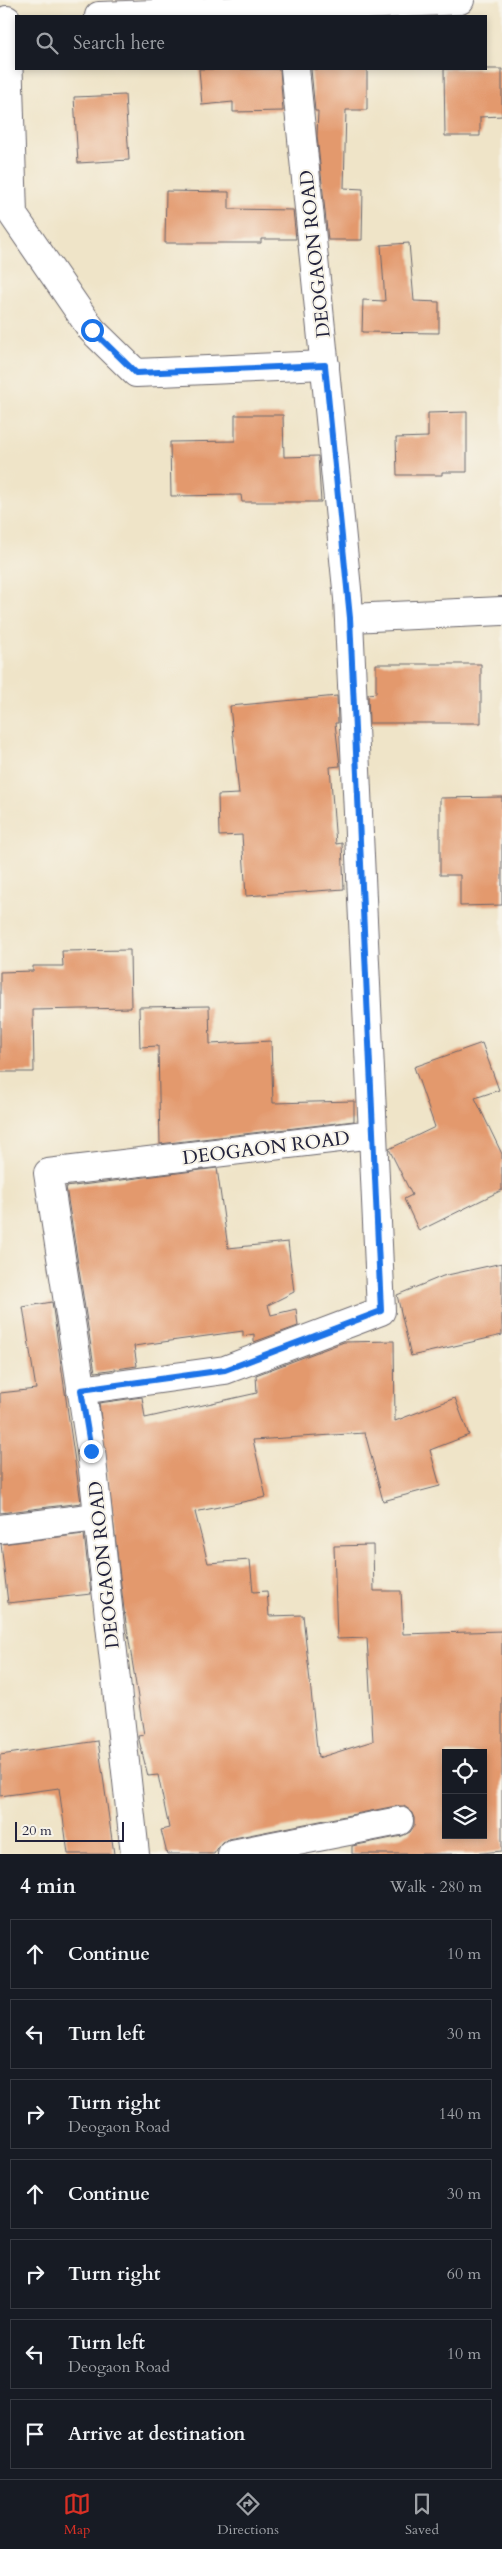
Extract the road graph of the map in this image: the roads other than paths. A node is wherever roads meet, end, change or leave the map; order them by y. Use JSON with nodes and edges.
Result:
{"nodes":[{"id":1,"x":460,"y":0,"type":"edge"},
{"id":2,"x":131,"y":8,"type":"edge"},
{"id":3,"x":289,"y":13,"type":"edge"},
{"id":4,"x":103,"y":15,"type":"edge"},
{"id":5,"x":8,"y":20,"type":"edge"},
{"id":6,"x":295,"y":70,"type":"edge"},
{"id":7,"x":325,"y":365,"type":"junction"},
{"id":8,"x":502,"y":611,"type":"edge"},
{"id":9,"x":350,"y":618,"type":"junction"},
{"id":10,"x":373,"y":1134,"type":"junction"},
{"id":11,"x":81,"y":1390,"type":"junction"},
{"id":12,"x":97,"y":1517,"type":"junction"},
{"id":13,"x":0,"y":1529,"type":"edge"},
{"id":14,"x":399,"y":1821,"type":"dead end"},
{"id":15,"x":135,"y":1854,"type":"edge"},
{"id":16,"x":232,"y":1854,"type":"edge"}],
"edges":[{"from":1,"to":3,"type":"street"},
{"from":2,"to":3,"type":"street"},
{"from":2,"to":4,"type":"street"},
{"from":5,"to":7,"type":"street"},
{"from":6,"to":7,"type":"street","name":"DEOGAON ROAD"},
{"from":7,"to":9,"type":"street","name":"DEOGAON ROAD"},
{"from":8,"to":9,"type":"street"},
{"from":9,"to":10,"type":"street","name":"DEOGAON ROAD"},
{"from":10,"to":11,"type":"street"},
{"from":10,"to":11,"type":"street","name":"DEOGAON ROAD"},
{"from":11,"to":12,"type":"street","name":"DEOGAON ROAD"},
{"from":12,"to":13,"type":"street"},
{"from":12,"to":15,"type":"street","name":"DEOGAON ROAD"},
{"from":14,"to":16,"type":"street"}]}
